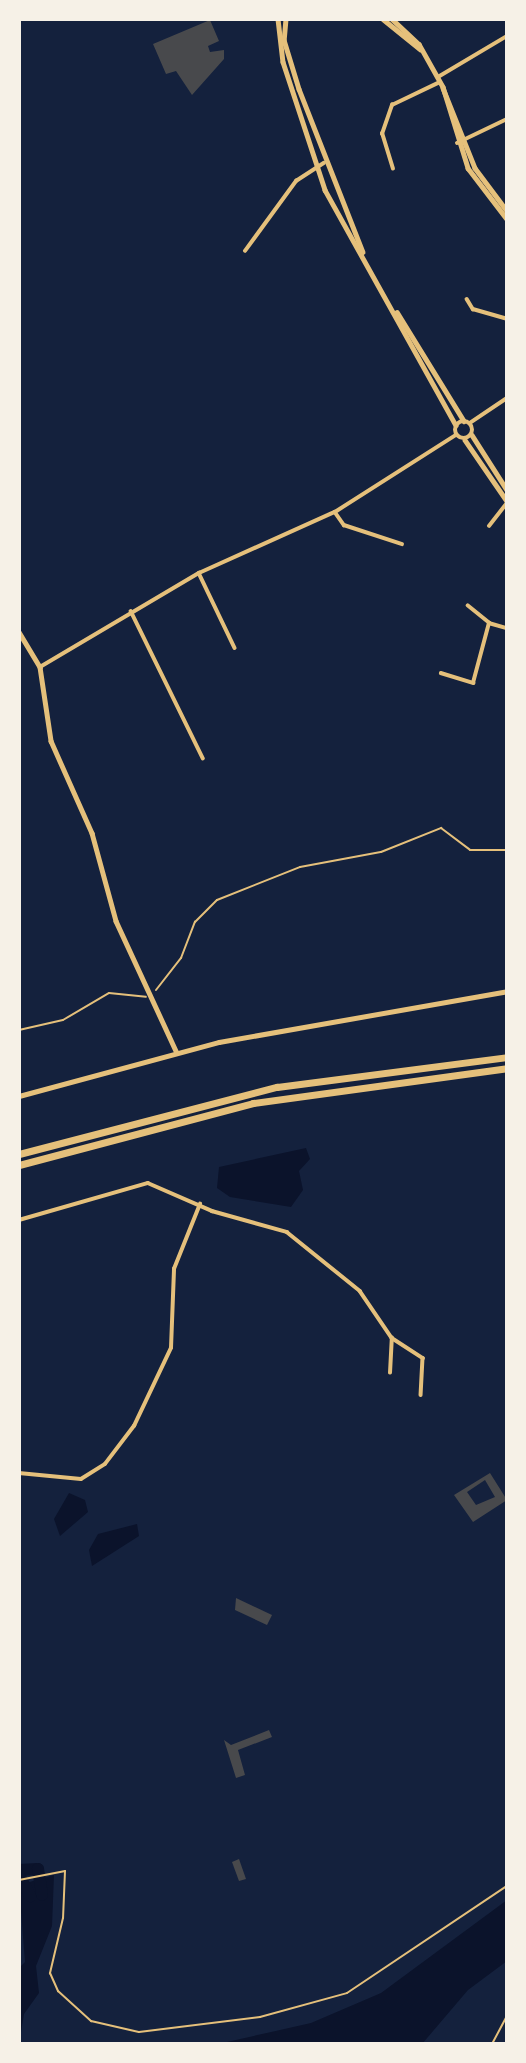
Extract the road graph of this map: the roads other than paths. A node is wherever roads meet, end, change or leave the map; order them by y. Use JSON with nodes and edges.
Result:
{"nodes":[{"id":1,"x":278,"y":19,"type":"edge"},
{"id":2,"x":286,"y":19,"type":"edge"},
{"id":3,"x":383,"y":19,"type":"edge"},
{"id":4,"x":393,"y":19,"type":"edge"},
{"id":5,"x":507,"y":36,"type":"edge"},
{"id":6,"x":420,"y":49,"type":"junction"},
{"id":7,"x":440,"y":82,"type":"junction"},
{"id":8,"x":507,"y":119,"type":"edge"},
{"id":9,"x":464,"y":141,"type":"junction"},
{"id":10,"x":457,"y":144,"type":"junction"},
{"id":11,"x":324,"y":163,"type":"junction"},
{"id":12,"x":317,"y":165,"type":"junction"},
{"id":13,"x":393,"y":169,"type":"dead end"},
{"id":14,"x":506,"y":214,"type":"edge"},
{"id":15,"x":245,"y":251,"type":"dead end"},
{"id":16,"x":365,"y":257,"type":"junction"},
{"id":17,"x":467,"y":299,"type":"dead end"},
{"id":18,"x":392,"y":306,"type":"junction"},
{"id":19,"x":507,"y":319,"type":"edge"},
{"id":20,"x":507,"y":398,"type":"edge"},
{"id":21,"x":464,"y":421,"type":"junction"},
{"id":22,"x":470,"y":423,"type":"junction"},
{"id":23,"x":456,"y":425,"type":"junction"},
{"id":24,"x":456,"y":435,"type":"junction"},
{"id":25,"x":472,"y":435,"type":"junction"},
{"id":26,"x":465,"y":440,"type":"junction"},
{"id":27,"x":507,"y":490,"type":"edge"},
{"id":28,"x":507,"y":502,"type":"edge"},
{"id":29,"x":335,"y":512,"type":"junction"},
{"id":30,"x":489,"y":526,"type":"dead end"},
{"id":31,"x":402,"y":544,"type":"dead end"},
{"id":32,"x":199,"y":573,"type":"junction"},
{"id":33,"x":468,"y":606,"type":"dead end"},
{"id":34,"x":131,"y":611,"type":"junction"},
{"id":35,"x":489,"y":623,"type":"junction"},
{"id":36,"x":507,"y":628,"type":"edge"},
{"id":37,"x":19,"y":632,"type":"edge"},
{"id":38,"x":235,"y":648,"type":"dead end"},
{"id":39,"x":40,"y":667,"type":"junction"},
{"id":40,"x":441,"y":673,"type":"dead end"},
{"id":41,"x":203,"y":758,"type":"dead end"},
{"id":42,"x":507,"y":992,"type":"edge"},
{"id":43,"x":177,"y":1053,"type":"junction"},
{"id":44,"x":507,"y":1057,"type":"edge"},
{"id":45,"x":507,"y":1068,"type":"edge"},
{"id":46,"x":19,"y":1097,"type":"edge"},
{"id":47,"x":19,"y":1154,"type":"edge"},
{"id":48,"x":19,"y":1165,"type":"edge"},
{"id":49,"x":200,"y":1204,"type":"junction"},
{"id":50,"x":19,"y":1220,"type":"edge"},
{"id":51,"x":391,"y":1338,"type":"junction"},
{"id":52,"x":390,"y":1373,"type":"dead end"},
{"id":53,"x":421,"y":1395,"type":"dead end"},
{"id":54,"x":19,"y":1473,"type":"edge"}],
"edges":[{"from":1,"to":12,"type":"street"},
{"from":2,"to":11,"type":"street"},
{"from":3,"to":6,"type":"street"},
{"from":4,"to":6,"type":"street"},
{"from":5,"to":7,"type":"street"},
{"from":6,"to":7,"type":"street"},
{"from":7,"to":9,"type":"street"},
{"from":7,"to":10,"type":"street"},
{"from":7,"to":13,"type":"street"},
{"from":8,"to":9,"type":"street"},
{"from":9,"to":10,"type":"street"},
{"from":9,"to":14,"type":"street"},
{"from":10,"to":14,"type":"street"},
{"from":11,"to":12,"type":"street"},
{"from":11,"to":16,"type":"street"},
{"from":12,"to":15,"type":"street"},
{"from":12,"to":16,"type":"street"},
{"from":16,"to":18,"type":"street"},
{"from":17,"to":19,"type":"street"},
{"from":18,"to":21,"type":"street"},
{"from":18,"to":23,"type":"street"},
{"from":20,"to":22,"type":"street"},
{"from":21,"to":22,"type":"street"},
{"from":21,"to":23,"type":"street"},
{"from":22,"to":25,"type":"street"},
{"from":23,"to":24,"type":"street"},
{"from":24,"to":26,"type":"street"},
{"from":24,"to":29,"type":"street"},
{"from":25,"to":26,"type":"street"},
{"from":25,"to":27,"type":"street"},
{"from":26,"to":28,"type":"street"},
{"from":28,"to":30,"type":"street"},
{"from":29,"to":31,"type":"street"},
{"from":29,"to":32,"type":"street"},
{"from":32,"to":34,"type":"street"},
{"from":32,"to":38,"type":"street"},
{"from":33,"to":35,"type":"street"},
{"from":34,"to":39,"type":"street"},
{"from":34,"to":41,"type":"street"},
{"from":35,"to":36,"type":"street"},
{"from":35,"to":40,"type":"street"},
{"from":37,"to":39,"type":"street"},
{"from":39,"to":43,"type":"street"},
{"from":42,"to":43,"type":"street"},
{"from":43,"to":46,"type":"street"},
{"from":44,"to":47,"type":"highway"},
{"from":45,"to":48,"type":"highway"},
{"from":49,"to":50,"type":"street"},
{"from":49,"to":51,"type":"street"},
{"from":49,"to":54,"type":"street"},
{"from":51,"to":52,"type":"street"},
{"from":51,"to":53,"type":"street"}]}
